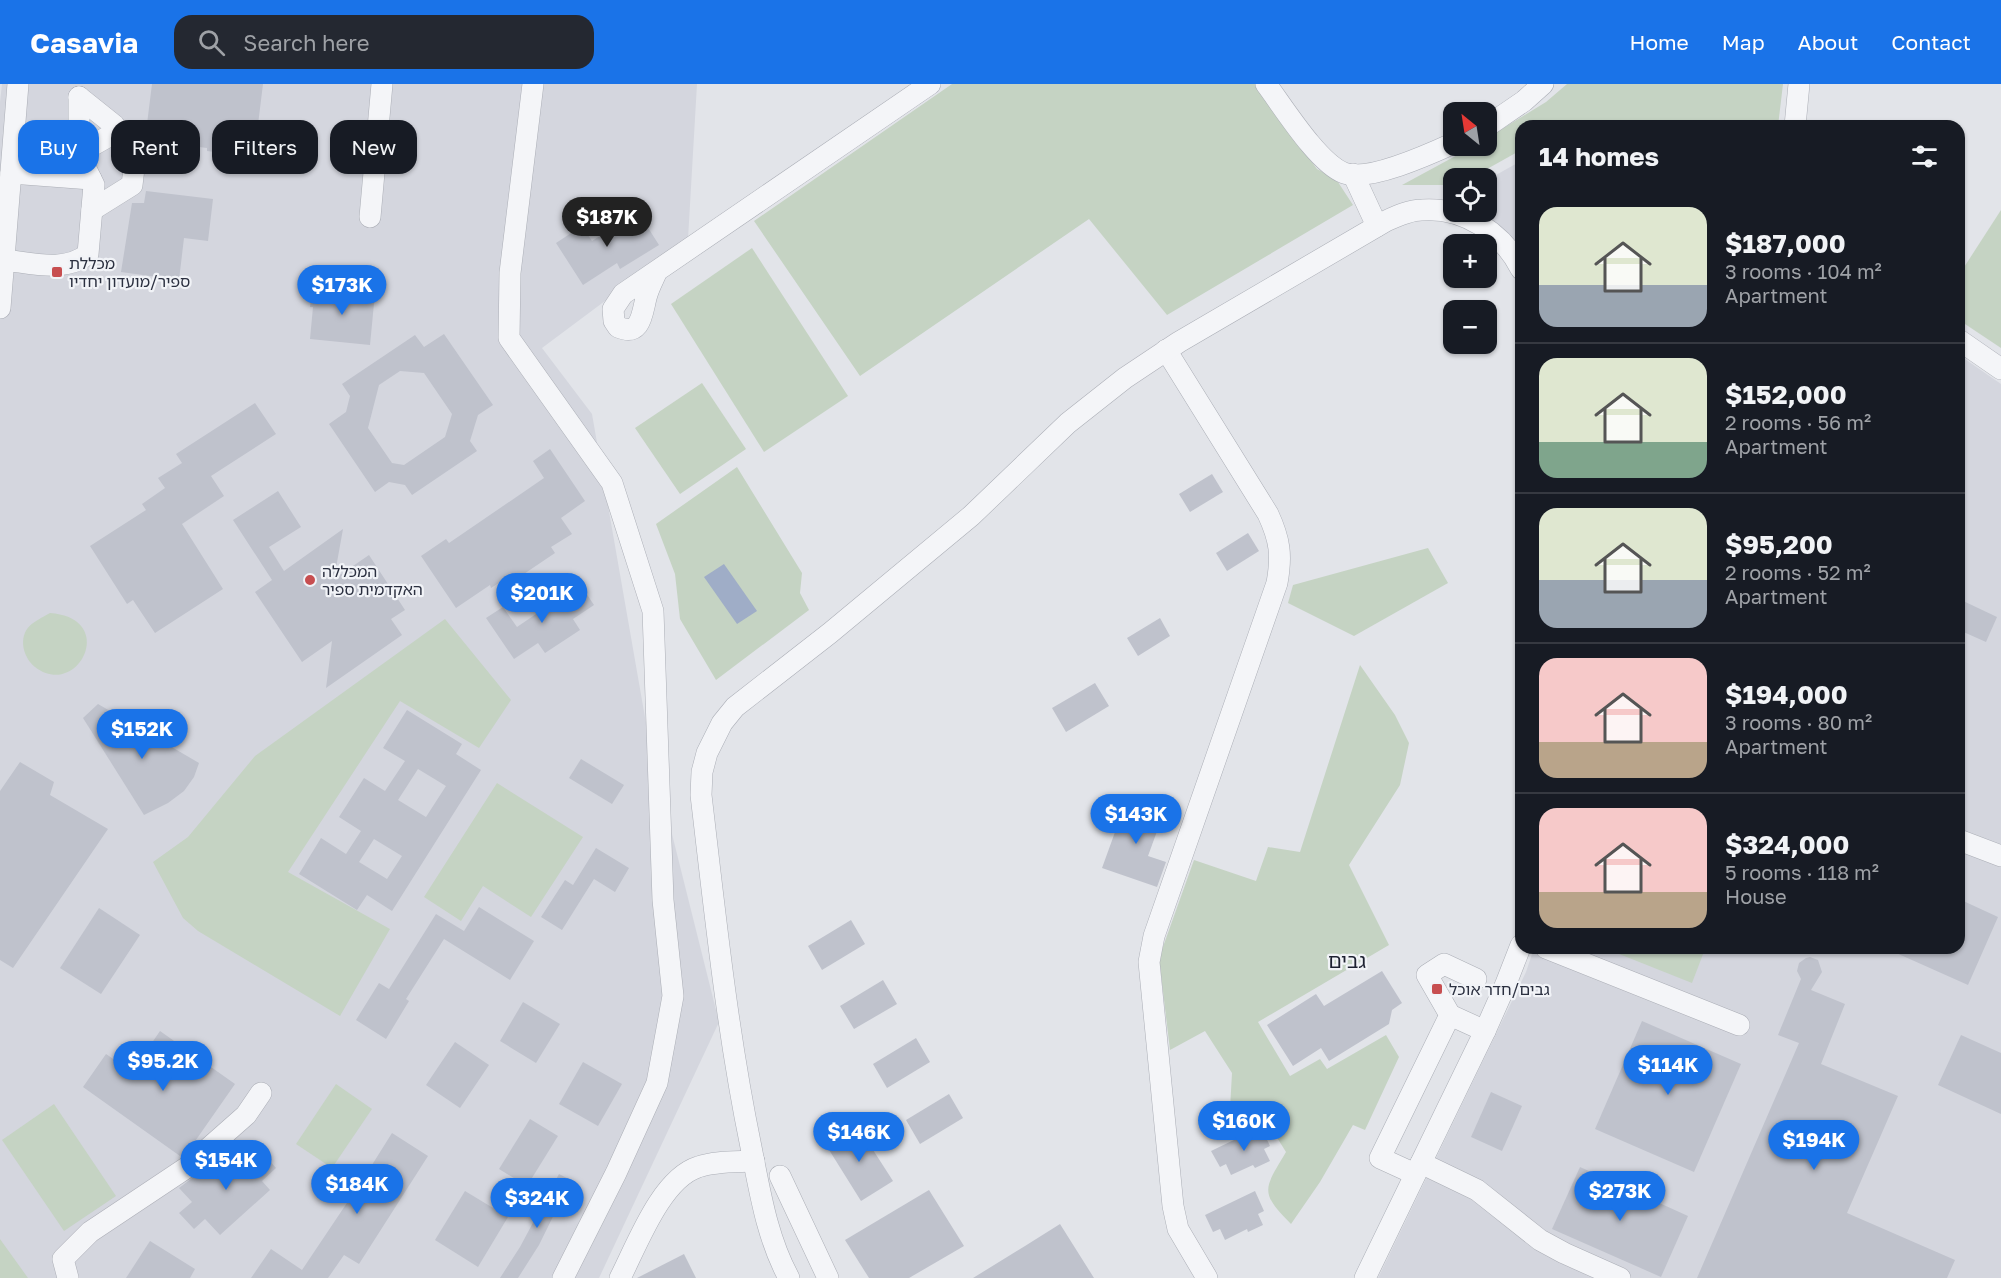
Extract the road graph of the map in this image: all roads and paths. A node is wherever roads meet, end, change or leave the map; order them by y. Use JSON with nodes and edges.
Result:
{"nodes":[{"id":1,"x":18,"y":84,"type":"edge"},
{"id":2,"x":382,"y":84,"type":"edge"},
{"id":3,"x":533,"y":84,"type":"edge"},
{"id":4,"x":930,"y":84,"type":"edge"},
{"id":5,"x":1266,"y":84,"type":"edge"},
{"id":6,"x":1543,"y":84,"type":"edge"},
{"id":7,"x":1799,"y":84,"type":"edge"},
{"id":8,"x":1497,"y":119,"type":"edge"},
{"id":9,"x":79,"y":120,"type":"edge"},
{"id":10,"x":1796,"y":120,"type":"edge"},
{"id":11,"x":111,"y":123,"type":"edge"},
{"id":12,"x":1443,"y":148,"type":"edge"},
{"id":13,"x":10,"y":173,"type":"junction"},
{"id":14,"x":89,"y":174,"type":"edge"},
{"id":15,"x":133,"y":174,"type":"edge"},
{"id":16,"x":1353,"y":174,"type":"junction"},
{"id":17,"x":91,"y":179,"type":"junction"},
{"id":18,"x":92,"y":210,"type":"junction"},
{"id":19,"x":370,"y":217,"type":"dead end"},
{"id":20,"x":1377,"y":226,"type":"junction"},
{"id":21,"x":4,"y":260,"type":"junction"},
{"id":22,"x":1515,"y":261,"type":"edge"},
{"id":23,"x":657,"y":271,"type":"dead end"},
{"id":24,"x":0,"y":308,"type":"edge"},
{"id":25,"x":1965,"y":344,"type":"edge"},
{"id":26,"x":1166,"y":350,"type":"junction"},
{"id":27,"x":2001,"y":369,"type":"edge"},
{"id":28,"x":1965,"y":842,"type":"edge"},
{"id":29,"x":2001,"y":856,"type":"edge"},
{"id":30,"x":1517,"y":954,"type":"edge"},
{"id":31,"x":1561,"y":954,"type":"edge"},
{"id":32,"x":1476,"y":979,"type":"dead end"},
{"id":33,"x":1450,"y":1015,"type":"junction"},
{"id":34,"x":1739,"y":1025,"type":"dead end"},
{"id":35,"x":1485,"y":1031,"type":"junction"},
{"id":36,"x":261,"y":1093,"type":"dead end"},
{"id":37,"x":754,"y":1161,"type":"junction"},
{"id":38,"x":1418,"y":1169,"type":"junction"},
{"id":39,"x":780,"y":1176,"type":"dead end"},
{"id":40,"x":68,"y":1278,"type":"edge"},
{"id":41,"x":563,"y":1278,"type":"edge"},
{"id":42,"x":620,"y":1278,"type":"edge"},
{"id":43,"x":789,"y":1278,"type":"edge"},
{"id":44,"x":828,"y":1278,"type":"edge"},
{"id":45,"x":1207,"y":1278,"type":"edge"},
{"id":46,"x":1365,"y":1278,"type":"edge"},
{"id":47,"x":1620,"y":1278,"type":"edge"}],
"edges":[{"from":1,"to":13,"type":"street"},
{"from":2,"to":19,"type":"street"},
{"from":3,"to":41,"type":"street"},
{"from":4,"to":23,"type":"street"},
{"from":5,"to":16,"type":"street"},
{"from":6,"to":8,"type":"street"},
{"from":7,"to":10,"type":"street"},
{"from":9,"to":11,"type":"street"},
{"from":12,"to":16,"type":"street"},
{"from":13,"to":17,"type":"street"},
{"from":13,"to":21,"type":"street"},
{"from":14,"to":17,"type":"street"},
{"from":15,"to":18,"type":"street"},
{"from":16,"to":20,"type":"street"},
{"from":17,"to":18,"type":"street"},
{"from":18,"to":21,"type":"street"},
{"from":20,"to":22,"type":"street"},
{"from":20,"to":26,"type":"street"},
{"from":21,"to":24,"type":"street"},
{"from":25,"to":27,"type":"street"},
{"from":26,"to":37,"type":"street"},
{"from":26,"to":45,"type":"street"},
{"from":28,"to":29,"type":"street"},
{"from":30,"to":35,"type":"street"},
{"from":31,"to":34,"type":"street"},
{"from":32,"to":33,"type":"street"},
{"from":33,"to":35,"type":"street"},
{"from":33,"to":38,"type":"street"},
{"from":35,"to":38,"type":"street"},
{"from":36,"to":40,"type":"street"},
{"from":37,"to":42,"type":"street"},
{"from":37,"to":43,"type":"street"},
{"from":38,"to":46,"type":"street"},
{"from":38,"to":47,"type":"street"},
{"from":39,"to":44,"type":"street"}]}
